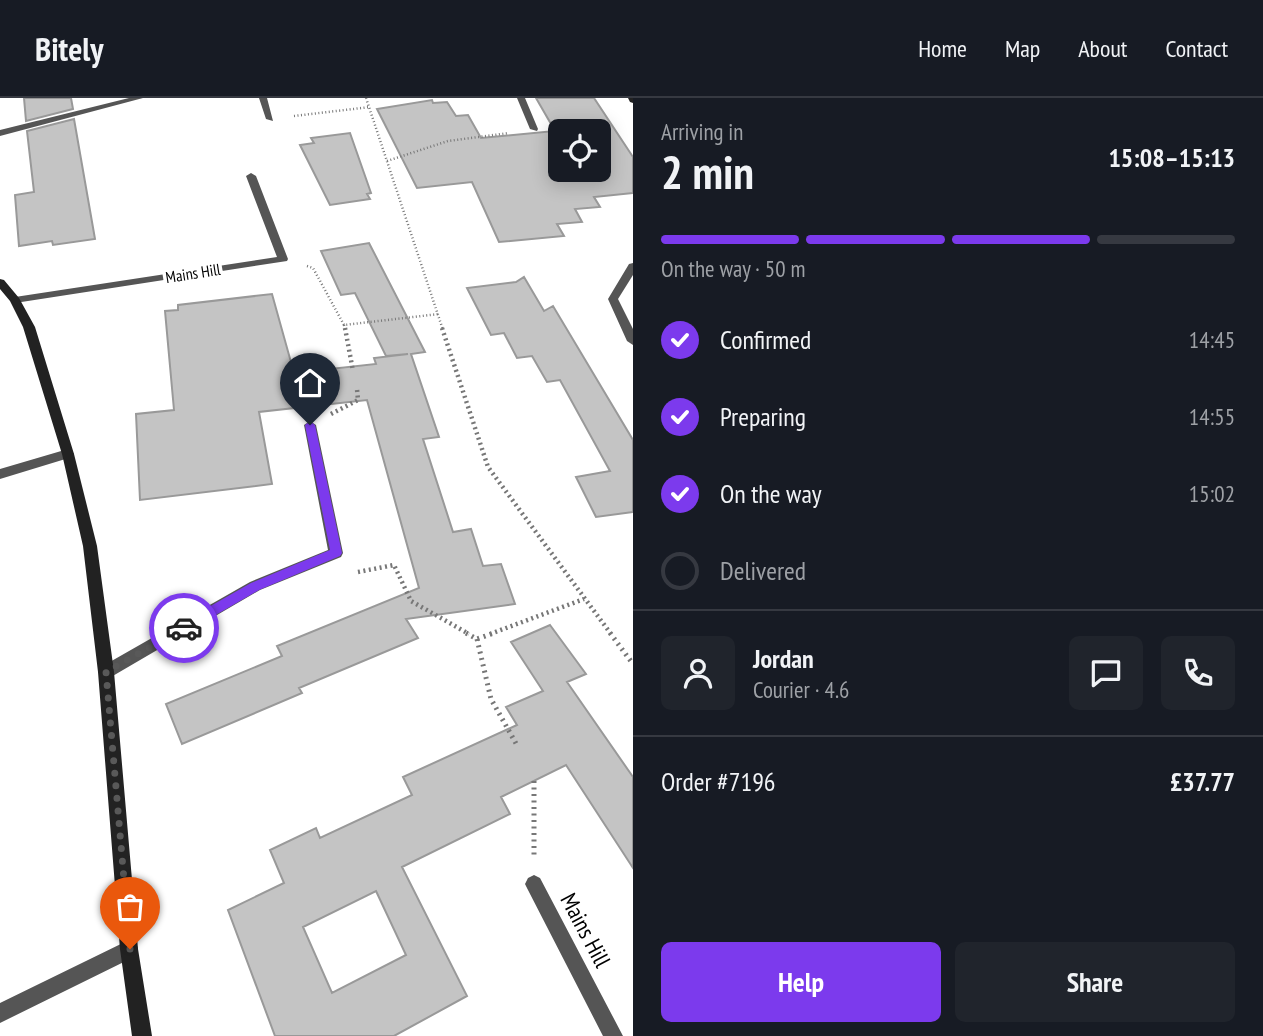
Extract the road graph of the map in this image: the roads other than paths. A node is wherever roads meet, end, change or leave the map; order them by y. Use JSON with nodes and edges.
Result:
{"nodes":[{"id":1,"x":139,"y":98,"type":"edge"},
{"id":2,"x":263,"y":98,"type":"edge"},
{"id":3,"x":522,"y":98,"type":"edge"},
{"id":4,"x":270,"y":119,"type":"road end"},
{"id":5,"x":534,"y":129,"type":"road end"},
{"id":6,"x":0,"y":133,"type":"edge"},
{"id":7,"x":251,"y":176,"type":"dead end"},
{"id":8,"x":633,"y":266,"type":"edge"},
{"id":9,"x":0,"y":282,"type":"edge"},
{"id":10,"x":15,"y":300,"type":"junction"},
{"id":11,"x":633,"y":341,"type":"edge"},
{"id":12,"x":310,"y":425,"type":"road end"},
{"id":13,"x":68,"y":454,"type":"junction"},
{"id":14,"x":0,"y":474,"type":"edge"},
{"id":15,"x":106,"y":672,"type":"junction"},
{"id":16,"x":534,"y":884,"type":"road end"},
{"id":17,"x":130,"y":949,"type":"junction"},
{"id":18,"x":0,"y":1013,"type":"edge"},
{"id":19,"x":142,"y":1036,"type":"edge"},
{"id":20,"x":613,"y":1036,"type":"edge"}],
"edges":[{"from":1,"to":6,"type":"street"},
{"from":2,"to":4,"type":"street"},
{"from":3,"to":5,"type":"street"},
{"from":7,"to":10,"type":"street","name":"Mains Hill"},
{"from":8,"to":11,"type":"street"},
{"from":9,"to":10,"type":"street"},
{"from":10,"to":13,"type":"street"},
{"from":12,"to":15,"type":"street"},
{"from":13,"to":14,"type":"street"},
{"from":13,"to":15,"type":"street"},
{"from":15,"to":17,"type":"street"},
{"from":16,"to":20,"type":"street","name":"Mains Hill"},
{"from":17,"to":18,"type":"street"},
{"from":17,"to":19,"type":"street"}]}
